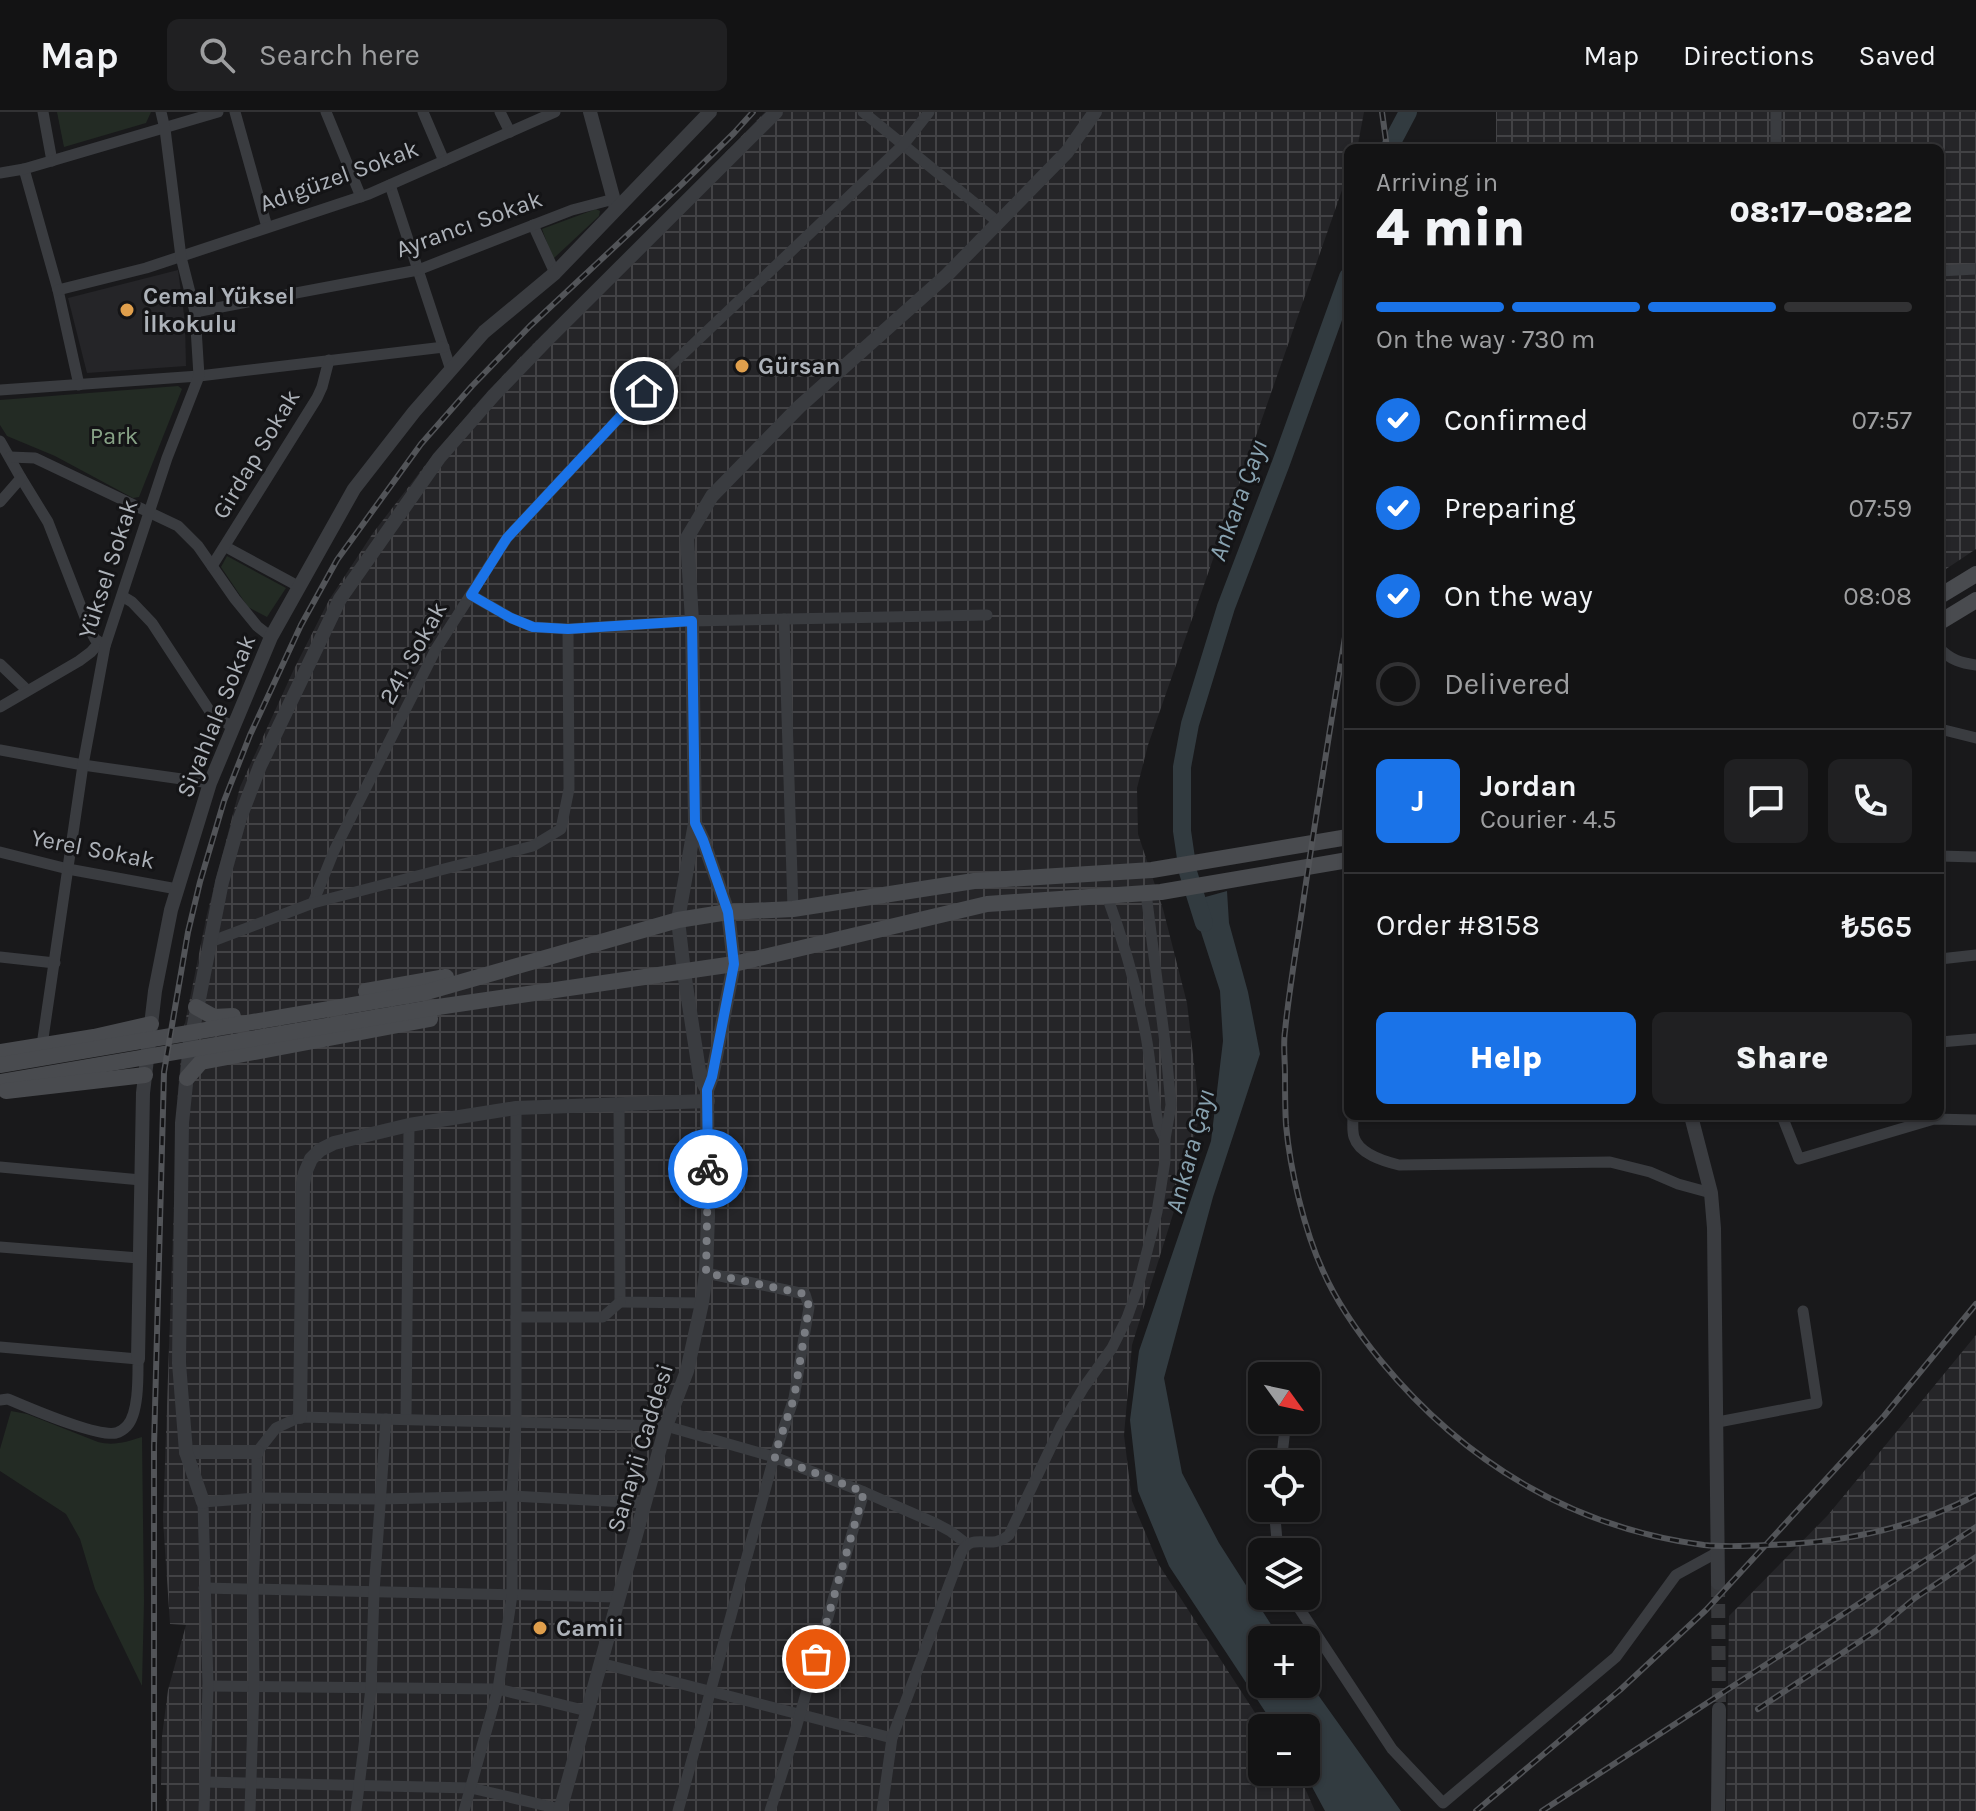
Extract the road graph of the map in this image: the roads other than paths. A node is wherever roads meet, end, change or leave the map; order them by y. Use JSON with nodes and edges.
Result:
{"nodes":[{"id":1,"x":43,"y":112,"type":"edge"},
{"id":2,"x":161,"y":112,"type":"edge"},
{"id":3,"x":218,"y":112,"type":"edge"},
{"id":4,"x":235,"y":112,"type":"edge"},
{"id":5,"x":326,"y":112,"type":"edge"},
{"id":6,"x":423,"y":112,"type":"edge"},
{"id":7,"x":500,"y":112,"type":"edge"},
{"id":8,"x":555,"y":112,"type":"edge"},
{"id":9,"x":590,"y":112,"type":"edge"},
{"id":10,"x":710,"y":112,"type":"edge"},
{"id":11,"x":776,"y":112,"type":"edge"},
{"id":12,"x":863,"y":112,"type":"edge"},
{"id":13,"x":929,"y":112,"type":"edge"},
{"id":14,"x":1095,"y":112,"type":"edge"},
{"id":15,"x":1776,"y":112,"type":"edge"},
{"id":16,"x":165,"y":129,"type":"junction"},
{"id":17,"x":510,"y":132,"type":"junction"},
{"id":18,"x":904,"y":144,"type":"junction"},
{"id":19,"x":1776,"y":144,"type":"edge"},
{"id":20,"x":52,"y":161,"type":"junction"},
{"id":21,"x":444,"y":161,"type":"junction"},
{"id":22,"x":24,"y":169,"type":"junction"},
{"id":23,"x":0,"y":173,"type":"edge"},
{"id":24,"x":390,"y":185,"type":"junction"},
{"id":25,"x":361,"y":197,"type":"junction"},
{"id":26,"x":615,"y":204,"type":"junction"},
{"id":27,"x":998,"y":222,"type":"junction"},
{"id":28,"x":533,"y":225,"type":"junction"},
{"id":29,"x":267,"y":227,"type":"junction"},
{"id":30,"x":181,"y":257,"type":"junction"},
{"id":31,"x":1976,"y":269,"type":"edge"},
{"id":32,"x":418,"y":270,"type":"junction"},
{"id":33,"x":1944,"y":271,"type":"edge"},
{"id":34,"x":555,"y":273,"type":"junction"},
{"id":35,"x":58,"y":290,"type":"junction"},
{"id":36,"x":195,"y":312,"type":"junction"},
{"id":37,"x":444,"y":347,"type":"junction"},
{"id":38,"x":329,"y":360,"type":"junction"},
{"id":39,"x":451,"y":370,"type":"junction"},
{"id":40,"x":199,"y":376,"type":"junction"},
{"id":41,"x":79,"y":385,"type":"junction"},
{"id":42,"x":0,"y":390,"type":"edge"},
{"id":43,"x":0,"y":441,"type":"edge"},
{"id":44,"x":10,"y":457,"type":"junction"},
{"id":45,"x":21,"y":478,"type":"junction"},
{"id":46,"x":0,"y":502,"type":"edge"},
{"id":47,"x":149,"y":512,"type":"junction"},
{"id":48,"x":226,"y":547,"type":"junction"},
{"id":49,"x":212,"y":566,"type":"junction"},
{"id":50,"x":1976,"y":574,"type":"edge"},
{"id":51,"x":298,"y":586,"type":"junction"},
{"id":52,"x":1944,"y":594,"type":"edge"},
{"id":53,"x":471,"y":595,"type":"junction"},
{"id":54,"x":122,"y":596,"type":"junction"},
{"id":55,"x":1976,"y":600,"type":"edge"},
{"id":56,"x":987,"y":615,"type":"dead end"},
{"id":57,"x":784,"y":619,"type":"junction"},
{"id":58,"x":1944,"y":620,"type":"edge"},
{"id":59,"x":692,"y":621,"type":"junction"},
{"id":60,"x":568,"y":629,"type":"junction"},
{"id":61,"x":271,"y":637,"type":"junction"},
{"id":62,"x":102,"y":645,"type":"junction"},
{"id":63,"x":1944,"y":652,"type":"edge"},
{"id":64,"x":0,"y":664,"type":"edge"},
{"id":65,"x":1976,"y":665,"type":"edge"},
{"id":66,"x":27,"y":690,"type":"junction"},
{"id":67,"x":0,"y":707,"type":"edge"},
{"id":68,"x":234,"y":727,"type":"junction"},
{"id":69,"x":1944,"y":730,"type":"edge"},
{"id":70,"x":1976,"y":738,"type":"edge"},
{"id":71,"x":0,"y":750,"type":"edge"},
{"id":72,"x":83,"y":765,"type":"junction"},
{"id":73,"x":210,"y":783,"type":"junction"},
{"id":74,"x":695,"y":823,"type":"junction"},
{"id":75,"x":1344,"y":838,"type":"edge"},
{"id":76,"x":0,"y":852,"type":"edge"},
{"id":77,"x":1944,"y":856,"type":"edge"},
{"id":78,"x":1976,"y":857,"type":"edge"},
{"id":79,"x":1344,"y":861,"type":"edge"},
{"id":80,"x":68,"y":869,"type":"junction"},
{"id":81,"x":177,"y":889,"type":"junction"},
{"id":82,"x":1154,"y":893,"type":"junction"},
{"id":83,"x":1107,"y":896,"type":"junction"},
{"id":84,"x":313,"y":903,"type":"junction"},
{"id":85,"x":793,"y":909,"type":"junction"},
{"id":86,"x":728,"y":912,"type":"junction"},
{"id":87,"x":678,"y":920,"type":"junction"},
{"id":88,"x":210,"y":942,"type":"junction"},
{"id":89,"x":1976,"y":955,"type":"edge"},
{"id":90,"x":0,"y":957,"type":"edge"},
{"id":91,"x":1944,"y":959,"type":"edge"},
{"id":92,"x":55,"y":963,"type":"junction"},
{"id":93,"x":734,"y":964,"type":"junction"},
{"id":94,"x":684,"y":972,"type":"junction"},
{"id":95,"x":483,"y":977,"type":"junction"},
{"id":96,"x":490,"y":999,"type":"junction"},
{"id":97,"x":196,"y":1007,"type":"junction"},
{"id":98,"x":231,"y":1016,"type":"junction"},
{"id":99,"x":151,"y":1024,"type":"junction"},
{"id":100,"x":94,"y":1037,"type":"junction"},
{"id":101,"x":1976,"y":1039,"type":"edge"},
{"id":102,"x":1944,"y":1042,"type":"edge"},
{"id":103,"x":42,"y":1045,"type":"junction"},
{"id":104,"x":0,"y":1052,"type":"edge"},
{"id":105,"x":250,"y":1053,"type":"junction"},
{"id":106,"x":0,"y":1065,"type":"edge"},
{"id":107,"x":145,"y":1075,"type":"junction"},
{"id":108,"x":187,"y":1078,"type":"junction"},
{"id":109,"x":101,"y":1080,"type":"junction"},
{"id":110,"x":0,"y":1082,"type":"edge"},
{"id":111,"x":0,"y":1092,"type":"edge"},
{"id":112,"x":707,"y":1096,"type":"junction"},
{"id":113,"x":619,"y":1105,"type":"junction"},
{"id":114,"x":516,"y":1108,"type":"junction"},
{"id":115,"x":1944,"y":1118,"type":"edge"},
{"id":116,"x":1353,"y":1120,"type":"edge"},
{"id":117,"x":1692,"y":1120,"type":"edge"},
{"id":118,"x":1784,"y":1120,"type":"edge"},
{"id":119,"x":1927,"y":1120,"type":"edge"},
{"id":120,"x":1976,"y":1120,"type":"edge"},
{"id":121,"x":409,"y":1125,"type":"junction"},
{"id":122,"x":1165,"y":1139,"type":"junction"},
{"id":123,"x":0,"y":1167,"type":"edge"},
{"id":124,"x":141,"y":1180,"type":"junction"},
{"id":125,"x":1711,"y":1193,"type":"junction"},
{"id":126,"x":0,"y":1247,"type":"edge"},
{"id":127,"x":139,"y":1258,"type":"junction"},
{"id":128,"x":706,"y":1273,"type":"junction"},
{"id":129,"x":620,"y":1302,"type":"junction"},
{"id":130,"x":702,"y":1303,"type":"junction"},
{"id":131,"x":1803,"y":1311,"type":"dead end"},
{"id":132,"x":516,"y":1317,"type":"junction"},
{"id":133,"x":0,"y":1347,"type":"edge"},
{"id":134,"x":138,"y":1359,"type":"junction"},
{"id":135,"x":0,"y":1400,"type":"edge"},
{"id":136,"x":300,"y":1417,"type":"junction"},
{"id":137,"x":386,"y":1419,"type":"junction"},
{"id":138,"x":406,"y":1419,"type":"junction"},
{"id":139,"x":516,"y":1421,"type":"junction"},
{"id":140,"x":1718,"y":1422,"type":"junction"},
{"id":141,"x":666,"y":1426,"type":"junction"},
{"id":142,"x":186,"y":1452,"type":"junction"},
{"id":143,"x":257,"y":1452,"type":"junction"},
{"id":144,"x":774,"y":1457,"type":"junction"},
{"id":145,"x":864,"y":1492,"type":"junction"},
{"id":146,"x":512,"y":1496,"type":"junction"},
{"id":147,"x":257,"y":1498,"type":"junction"},
{"id":148,"x":380,"y":1499,"type":"junction"},
{"id":149,"x":203,"y":1502,"type":"junction"},
{"id":150,"x":645,"y":1503,"type":"junction"},
{"id":151,"x":967,"y":1544,"type":"junction"},
{"id":152,"x":1718,"y":1552,"type":"junction"},
{"id":153,"x":1718,"y":1583,"type":"tunnel mouth"},
{"id":154,"x":204,"y":1588,"type":"junction"},
{"id":155,"x":253,"y":1589,"type":"junction"},
{"id":156,"x":374,"y":1592,"type":"junction"},
{"id":157,"x":512,"y":1595,"type":"junction"},
{"id":158,"x":618,"y":1597,"type":"junction"},
{"id":159,"x":1300,"y":1610,"type":"edge"},
{"id":160,"x":600,"y":1663,"type":"junction"},
{"id":161,"x":208,"y":1686,"type":"junction"},
{"id":162,"x":254,"y":1686,"type":"junction"},
{"id":163,"x":371,"y":1688,"type":"junction"},
{"id":164,"x":498,"y":1689,"type":"junction"},
{"id":165,"x":712,"y":1691,"type":"junction"},
{"id":166,"x":1719,"y":1709,"type":"tunnel mouth"},
{"id":167,"x":587,"y":1711,"type":"junction"},
{"id":168,"x":800,"y":1715,"type":"junction"},
{"id":169,"x":892,"y":1738,"type":"junction"},
{"id":170,"x":205,"y":1782,"type":"junction"},
{"id":171,"x":250,"y":1783,"type":"junction"},
{"id":172,"x":360,"y":1785,"type":"junction"},
{"id":173,"x":471,"y":1788,"type":"junction"},
{"id":174,"x":560,"y":1810,"type":"edge"},
{"id":175,"x":204,"y":1811,"type":"edge"},
{"id":176,"x":250,"y":1811,"type":"edge"},
{"id":177,"x":356,"y":1811,"type":"edge"},
{"id":178,"x":464,"y":1811,"type":"edge"},
{"id":179,"x":678,"y":1811,"type":"edge"},
{"id":180,"x":770,"y":1811,"type":"edge"},
{"id":181,"x":882,"y":1811,"type":"edge"},
{"id":182,"x":1718,"y":1811,"type":"edge"}],
"edges":[{"from":1,"to":20,"type":"street"},
{"from":2,"to":16,"type":"street","name":"Yüksel Sokak"},
{"from":3,"to":16,"type":"street"},
{"from":4,"to":29,"type":"street"},
{"from":5,"to":25,"type":"street"},
{"from":6,"to":21,"type":"street"},
{"from":7,"to":17,"type":"street"},
{"from":8,"to":17,"type":"street","name":"Adıgüzel Sokak"},
{"from":9,"to":26,"type":"street"},
{"from":10,"to":26,"type":"street","name":"Siyahlale Sokak"},
{"from":11,"to":88,"type":"street"},
{"from":12,"to":18,"type":"street"},
{"from":13,"to":18,"type":"street","name":"241. Sokak"},
{"from":14,"to":27,"type":"street"},
{"from":15,"to":19,"type":"street"},
{"from":16,"to":20,"type":"street"},
{"from":16,"to":30,"type":"street","name":"Yüksel Sokak"},
{"from":17,"to":21,"type":"street","name":"Adıgüzel Sokak"},
{"from":18,"to":27,"type":"street"},
{"from":18,"to":53,"type":"street","name":"241. Sokak"},
{"from":20,"to":22,"type":"street"},
{"from":21,"to":24,"type":"street","name":"Adıgüzel Sokak"},
{"from":22,"to":23,"type":"street"},
{"from":22,"to":35,"type":"street"},
{"from":24,"to":25,"type":"street","name":"Adıgüzel Sokak"},
{"from":24,"to":32,"type":"street"},
{"from":25,"to":29,"type":"street","name":"Adıgüzel Sokak"},
{"from":26,"to":28,"type":"street","name":"Ayrancı Sokak"},
{"from":26,"to":34,"type":"street","name":"Siyahlale Sokak"},
{"from":27,"to":59,"type":"street"},
{"from":28,"to":32,"type":"street","name":"Ayrancı Sokak"},
{"from":28,"to":34,"type":"street"},
{"from":29,"to":30,"type":"street","name":"Adıgüzel Sokak"},
{"from":30,"to":35,"type":"street","name":"Adıgüzel Sokak"},
{"from":30,"to":36,"type":"street","name":"Yüksel Sokak"},
{"from":31,"to":33,"type":"street"},
{"from":32,"to":36,"type":"street","name":"Ayrancı Sokak"},
{"from":32,"to":37,"type":"street"},
{"from":34,"to":39,"type":"street","name":"Siyahlale Sokak"},
{"from":35,"to":41,"type":"street"},
{"from":36,"to":40,"type":"street","name":"Yüksel Sokak"},
{"from":37,"to":38,"type":"street"},
{"from":37,"to":39,"type":"street"},
{"from":38,"to":40,"type":"street"},
{"from":38,"to":48,"type":"street","name":"Girdap Sokak"},
{"from":39,"to":51,"type":"street","name":"Siyahlale Sokak"},
{"from":40,"to":41,"type":"street"},
{"from":40,"to":47,"type":"street","name":"Yüksel Sokak"},
{"from":41,"to":42,"type":"street"},
{"from":43,"to":44,"type":"street"},
{"from":44,"to":45,"type":"street"},
{"from":44,"to":47,"type":"street"},
{"from":45,"to":46,"type":"street"},
{"from":45,"to":62,"type":"street"},
{"from":47,"to":49,"type":"street"},
{"from":47,"to":54,"type":"street","name":"Yüksel Sokak"},
{"from":48,"to":49,"type":"street","name":"Girdap Sokak"},
{"from":48,"to":51,"type":"street"},
{"from":49,"to":61,"type":"street"},
{"from":50,"to":52,"type":"main road"},
{"from":51,"to":61,"type":"street","name":"Siyahlale Sokak"},
{"from":53,"to":60,"type":"street"},
{"from":53,"to":84,"type":"street","name":"241. Sokak"},
{"from":54,"to":62,"type":"street","name":"Yüksel Sokak"},
{"from":54,"to":68,"type":"street"},
{"from":55,"to":58,"type":"main road"},
{"from":56,"to":57,"type":"street"},
{"from":57,"to":59,"type":"street"},
{"from":57,"to":85,"type":"street"},
{"from":59,"to":60,"type":"street"},
{"from":59,"to":74,"type":"street"},
{"from":60,"to":84,"type":"street"},
{"from":61,"to":68,"type":"street","name":"Siyahlale Sokak"},
{"from":62,"to":66,"type":"street"},
{"from":62,"to":72,"type":"street","name":"Yüksel Sokak"},
{"from":63,"to":65,"type":"street"},
{"from":64,"to":66,"type":"street"},
{"from":66,"to":67,"type":"street"},
{"from":68,"to":73,"type":"street","name":"Siyahlale Sokak"},
{"from":69,"to":70,"type":"street"},
{"from":71,"to":72,"type":"street"},
{"from":72,"to":73,"type":"street"},
{"from":72,"to":80,"type":"street","name":"Yüksel Sokak"},
{"from":73,"to":81,"type":"street","name":"Siyahlale Sokak"},
{"from":74,"to":86,"type":"street"},
{"from":74,"to":87,"type":"street"},
{"from":75,"to":85,"type":"main road"},
{"from":76,"to":80,"type":"street","name":"Yerel Sokak"},
{"from":77,"to":78,"type":"street"},
{"from":79,"to":82,"type":"main road"},
{"from":80,"to":81,"type":"street","name":"Yerel Sokak"},
{"from":80,"to":92,"type":"street","name":"Yüksel Sokak"},
{"from":81,"to":99,"type":"street","name":"Siyahlale Sokak"},
{"from":82,"to":83,"type":"main road"},
{"from":82,"to":122,"type":"street"},
{"from":83,"to":93,"type":"main road"},
{"from":83,"to":122,"type":"street"},
{"from":84,"to":88,"type":"street"},
{"from":85,"to":86,"type":"main road"},
{"from":86,"to":87,"type":"main road"},
{"from":86,"to":93,"type":"street","name":"Sanayii Caddesi"},
{"from":87,"to":94,"type":"street","name":"Sanayii Caddesi"},
{"from":87,"to":95,"type":"main road"},
{"from":88,"to":97,"type":"street"},
{"from":89,"to":91,"type":"street"},
{"from":90,"to":92,"type":"street"},
{"from":92,"to":103,"type":"street","name":"Yüksel Sokak"},
{"from":93,"to":94,"type":"main road"},
{"from":93,"to":112,"type":"street","name":"Sanayii Caddesi"},
{"from":94,"to":96,"type":"main road"},
{"from":94,"to":112,"type":"street","name":"Sanayii Caddesi"},
{"from":95,"to":98,"type":"main road"},
{"from":95,"to":106,"type":"main road"},
{"from":96,"to":105,"type":"main road"},
{"from":96,"to":110,"type":"main road"},
{"from":97,"to":98,"type":"main road"},
{"from":97,"to":108,"type":"street"},
{"from":98,"to":105,"type":"main road"},
{"from":99,"to":100,"type":"main road"},
{"from":99,"to":107,"type":"street","name":"Siyahlale Sokak"},
{"from":100,"to":103,"type":"main road"},
{"from":100,"to":109,"type":"main road"},
{"from":101,"to":102,"type":"street"},
{"from":103,"to":104,"type":"main road"},
{"from":105,"to":108,"type":"main road"},
{"from":107,"to":109,"type":"main road"},
{"from":107,"to":124,"type":"street","name":"Siyahlale Sokak"},
{"from":108,"to":142,"type":"street"},
{"from":109,"to":111,"type":"main road"},
{"from":112,"to":113,"type":"street"},
{"from":112,"to":128,"type":"street","name":"Sanayii Caddesi"},
{"from":113,"to":114,"type":"street"},
{"from":113,"to":129,"type":"street"},
{"from":114,"to":121,"type":"street"},
{"from":114,"to":132,"type":"street"},
{"from":115,"to":120,"type":"street"},
{"from":116,"to":125,"type":"street"},
{"from":117,"to":125,"type":"street"},
{"from":118,"to":119,"type":"street"},
{"from":121,"to":136,"type":"street"},
{"from":121,"to":138,"type":"street"},
{"from":122,"to":151,"type":"street"},
{"from":123,"to":124,"type":"street"},
{"from":124,"to":127,"type":"street","name":"Siyahlale Sokak"},
{"from":125,"to":140,"type":"street"},
{"from":126,"to":127,"type":"street"},
{"from":127,"to":134,"type":"street","name":"Siyahlale Sokak"},
{"from":128,"to":130,"type":"street","name":"Sanayii Caddesi"},
{"from":128,"to":144,"type":"street"},
{"from":129,"to":130,"type":"street"},
{"from":129,"to":132,"type":"street"},
{"from":130,"to":141,"type":"street","name":"Sanayii Caddesi"},
{"from":131,"to":140,"type":"street"},
{"from":132,"to":139,"type":"street"},
{"from":133,"to":134,"type":"street"},
{"from":134,"to":135,"type":"street"},
{"from":136,"to":137,"type":"street"},
{"from":136,"to":143,"type":"street"},
{"from":137,"to":138,"type":"street"},
{"from":137,"to":148,"type":"street"},
{"from":138,"to":139,"type":"street"},
{"from":139,"to":141,"type":"street"},
{"from":139,"to":146,"type":"street"},
{"from":140,"to":152,"type":"street"},
{"from":141,"to":144,"type":"street"},
{"from":141,"to":150,"type":"street","name":"Sanayii Caddesi"},
{"from":142,"to":143,"type":"street"},
{"from":142,"to":149,"type":"street"},
{"from":143,"to":147,"type":"street"},
{"from":144,"to":145,"type":"street"},
{"from":144,"to":165,"type":"street"},
{"from":145,"to":151,"type":"street"},
{"from":145,"to":168,"type":"street"},
{"from":146,"to":148,"type":"street"},
{"from":146,"to":150,"type":"street"},
{"from":146,"to":157,"type":"street"},
{"from":147,"to":148,"type":"street"},
{"from":147,"to":149,"type":"street"},
{"from":147,"to":155,"type":"street"},
{"from":148,"to":156,"type":"street"},
{"from":149,"to":154,"type":"street"},
{"from":150,"to":158,"type":"street","name":"Sanayii Caddesi"},
{"from":151,"to":169,"type":"street"},
{"from":152,"to":153,"type":"street"},
{"from":152,"to":159,"type":"street"},
{"from":154,"to":155,"type":"street"},
{"from":154,"to":161,"type":"street"},
{"from":155,"to":156,"type":"street"},
{"from":155,"to":162,"type":"street"},
{"from":156,"to":157,"type":"street"},
{"from":156,"to":163,"type":"street"},
{"from":157,"to":158,"type":"street"},
{"from":157,"to":164,"type":"street"},
{"from":158,"to":160,"type":"street","name":"Sanayii Caddesi"},
{"from":160,"to":165,"type":"street"},
{"from":160,"to":167,"type":"street","name":"Sanayii Caddesi"},
{"from":161,"to":162,"type":"street"},
{"from":161,"to":170,"type":"street"},
{"from":162,"to":163,"type":"street"},
{"from":162,"to":171,"type":"street"},
{"from":163,"to":164,"type":"street"},
{"from":163,"to":172,"type":"street"},
{"from":164,"to":167,"type":"street"},
{"from":164,"to":173,"type":"street"},
{"from":165,"to":168,"type":"street"},
{"from":165,"to":179,"type":"street"},
{"from":166,"to":182,"type":"street"},
{"from":167,"to":174,"type":"street","name":"Sanayii Caddesi"},
{"from":168,"to":169,"type":"street"},
{"from":168,"to":180,"type":"street"},
{"from":169,"to":181,"type":"street"},
{"from":170,"to":171,"type":"street"},
{"from":170,"to":175,"type":"street"},
{"from":171,"to":172,"type":"street"},
{"from":171,"to":176,"type":"street"},
{"from":172,"to":173,"type":"street"},
{"from":172,"to":177,"type":"street"},
{"from":173,"to":174,"type":"street"},
{"from":173,"to":178,"type":"street"}]}
